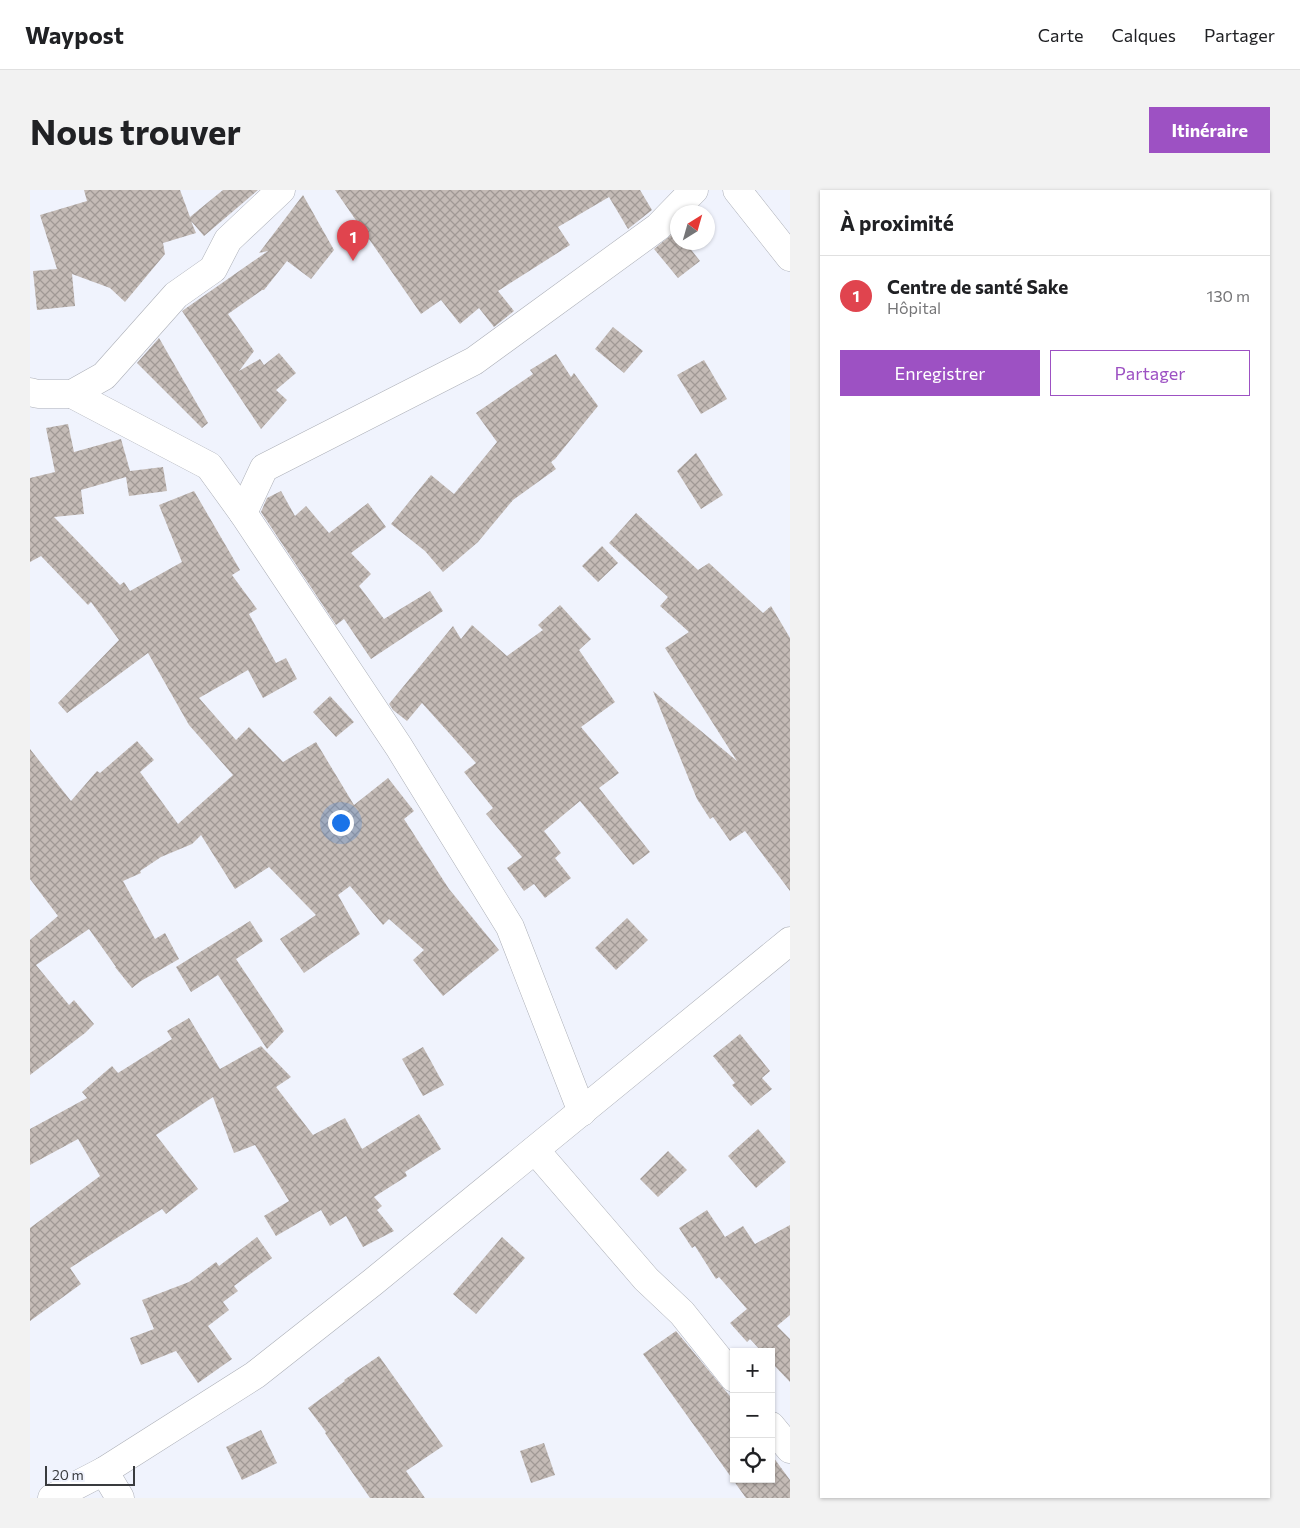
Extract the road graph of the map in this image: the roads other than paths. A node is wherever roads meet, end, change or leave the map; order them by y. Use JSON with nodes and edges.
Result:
{"nodes":[{"id":1,"x":281,"y":190,"type":"edge"},
{"id":2,"x":694,"y":190,"type":"edge"},
{"id":3,"x":737,"y":190,"type":"edge"},
{"id":4,"x":790,"y":258,"type":"edge"},
{"id":5,"x":30,"y":392,"type":"edge"},
{"id":6,"x":72,"y":394,"type":"junction"},
{"id":7,"x":243,"y":514,"type":"junction"},
{"id":8,"x":790,"y":941,"type":"edge"},
{"id":9,"x":582,"y":1112,"type":"junction"},
{"id":10,"x":535,"y":1150,"type":"junction"},
{"id":11,"x":730,"y":1373,"type":"edge"},
{"id":12,"x":775,"y":1431,"type":"edge"},
{"id":13,"x":790,"y":1449,"type":"edge"},
{"id":14,"x":104,"y":1470,"type":"junction"},
{"id":15,"x":52,"y":1498,"type":"edge"},
{"id":16,"x":120,"y":1498,"type":"edge"}],
"edges":[{"from":1,"to":6,"type":"main road"},
{"from":2,"to":7,"type":"main road"},
{"from":3,"to":4,"type":"main road"},
{"from":5,"to":6,"type":"main road"},
{"from":6,"to":7,"type":"main road"},
{"from":7,"to":9,"type":"main road"},
{"from":8,"to":9,"type":"main road"},
{"from":9,"to":10,"type":"main road"},
{"from":10,"to":11,"type":"main road"},
{"from":10,"to":14,"type":"main road"},
{"from":12,"to":13,"type":"main road"},
{"from":14,"to":15,"type":"main road"},
{"from":14,"to":16,"type":"main road"}]}
